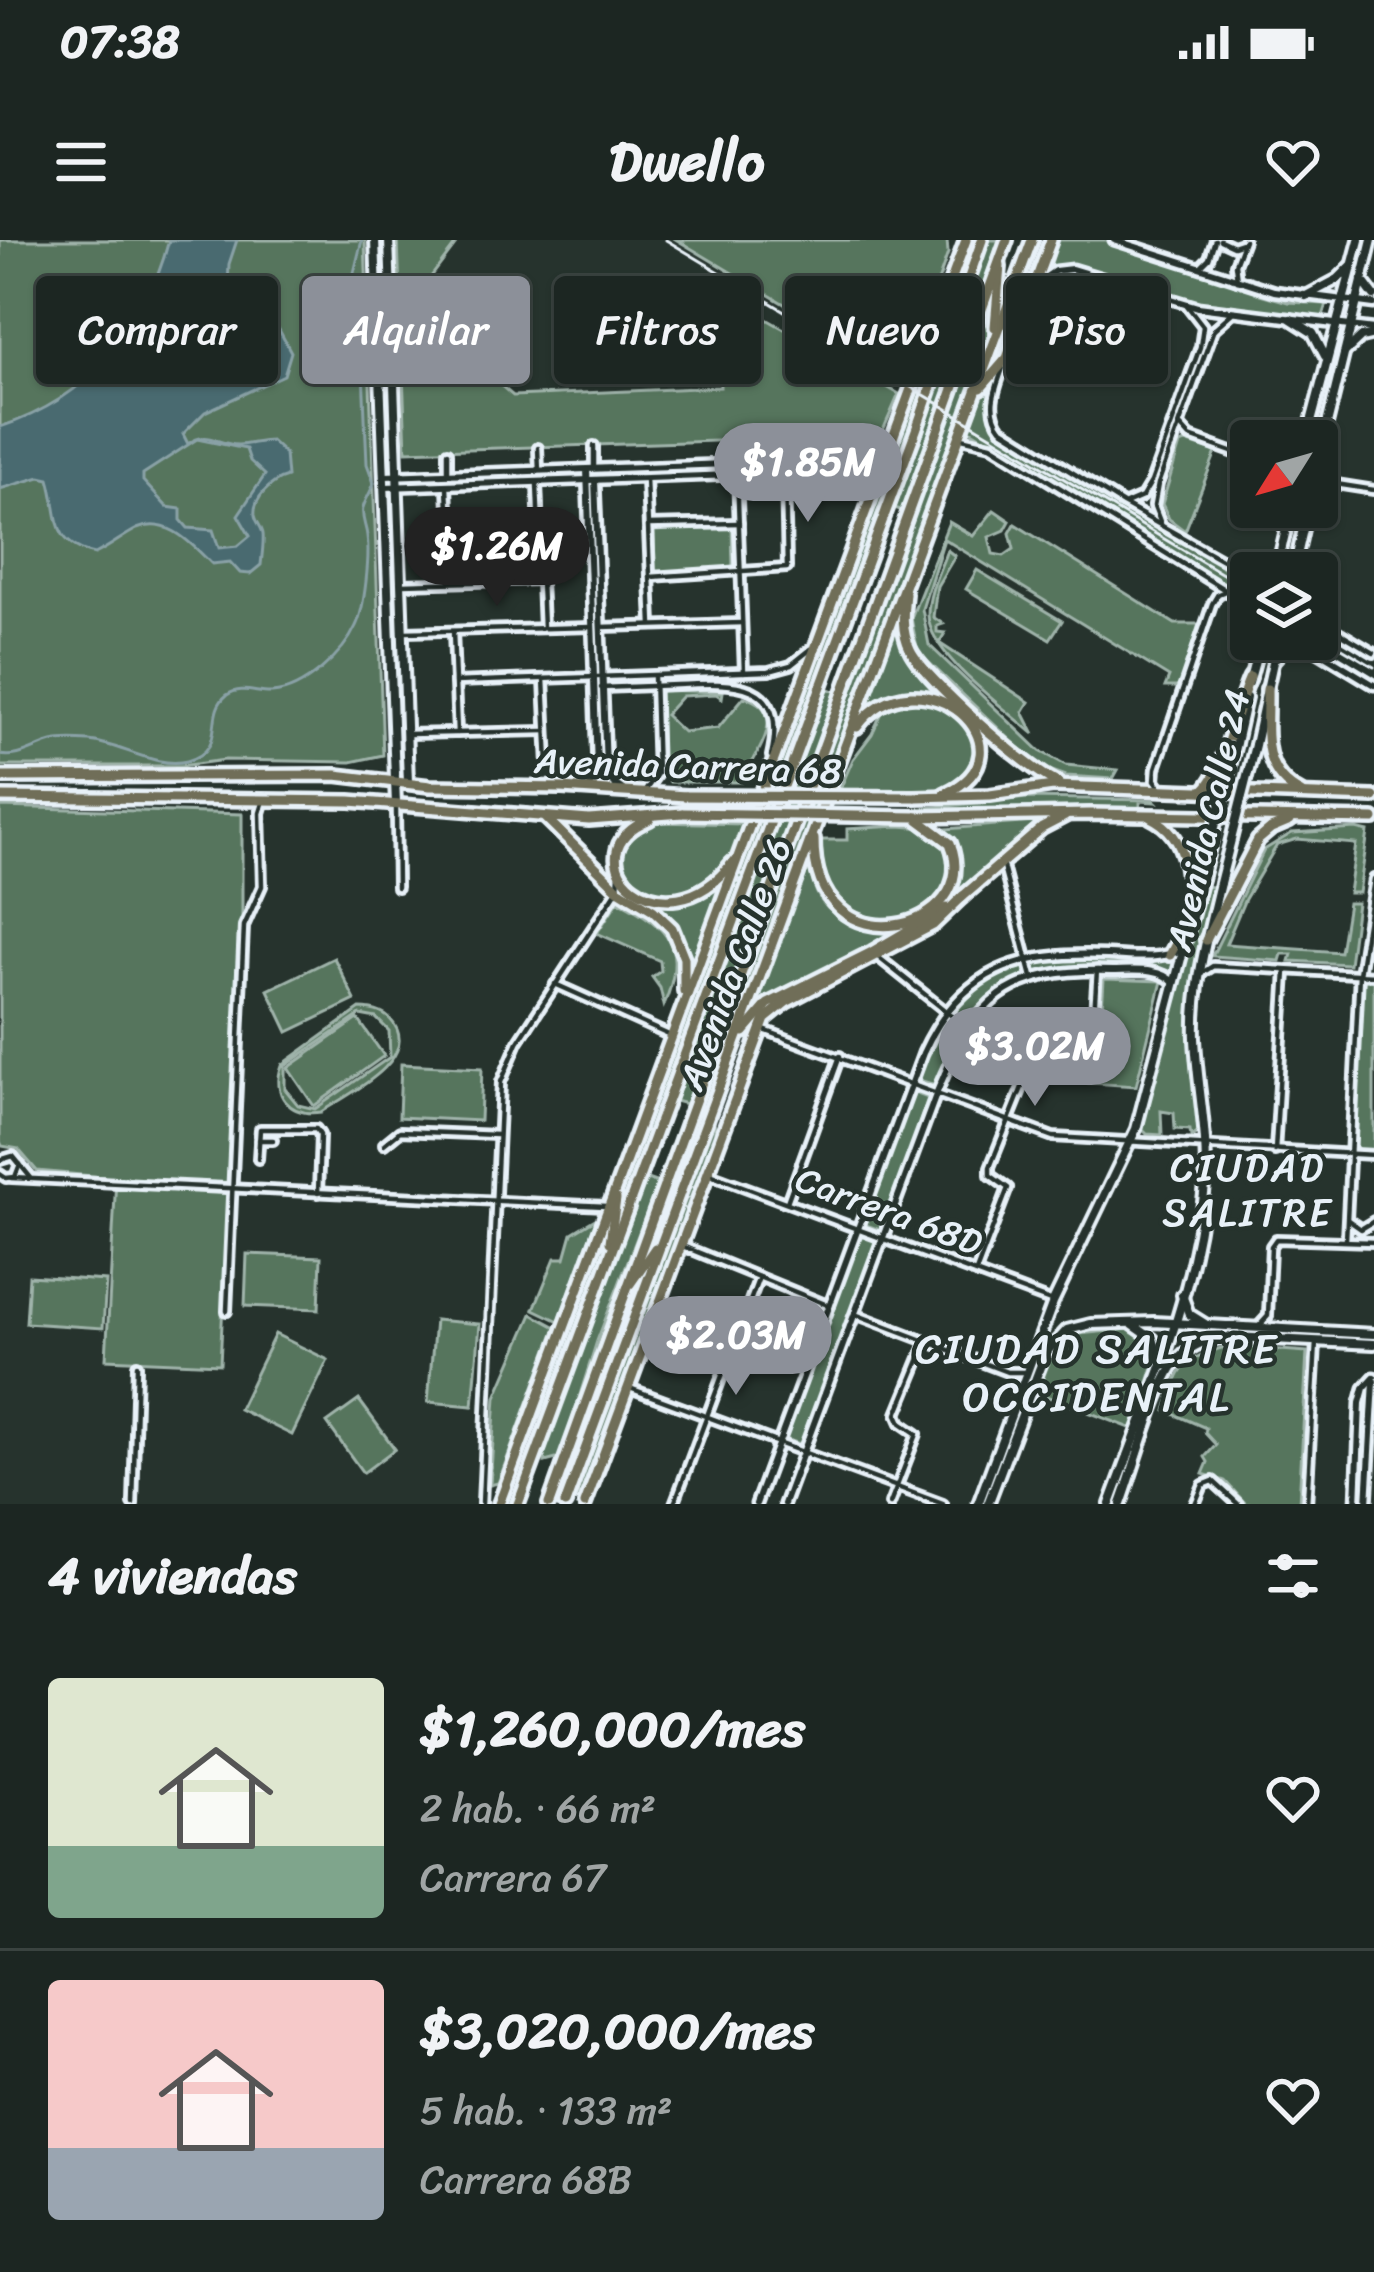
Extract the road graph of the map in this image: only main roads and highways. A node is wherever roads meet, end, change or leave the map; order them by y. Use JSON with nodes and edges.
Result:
{"nodes":[{"id":1,"x":375,"y":240,"type":"edge"},
{"id":2,"x":389,"y":240,"type":"edge"},
{"id":3,"x":965,"y":240,"type":"edge"},
{"id":4,"x":982,"y":240,"type":"edge"},
{"id":5,"x":1007,"y":240,"type":"edge"},
{"id":6,"x":1032,"y":240,"type":"edge"},
{"id":7,"x":1051,"y":240,"type":"edge"},
{"id":8,"x":1359,"y":240,"type":"edge"},
{"id":9,"x":1372,"y":240,"type":"edge"},
{"id":10,"x":1001,"y":255,"type":"junction"},
{"id":11,"x":1352,"y":265,"type":"junction"},
{"id":12,"x":1362,"y":280,"type":"junction"},
{"id":13,"x":1306,"y":296,"type":"road end"},
{"id":14,"x":1374,"y":300,"type":"edge"},
{"id":15,"x":1291,"y":319,"type":"road end"},
{"id":16,"x":1374,"y":331,"type":"edge"},
{"id":17,"x":994,"y":341,"type":"junction"},
{"id":18,"x":1344,"y":353,"type":"junction"},
{"id":19,"x":1325,"y":357,"type":"junction"},
{"id":20,"x":971,"y":402,"type":"junction"},
{"id":21,"x":1311,"y":420,"type":"edge"},
{"id":22,"x":1328,"y":420,"type":"edge"},
{"id":23,"x":907,"y":578,"type":"junction"},
{"id":24,"x":1255,"y":660,"type":"edge"},
{"id":25,"x":1274,"y":660,"type":"edge"},
{"id":26,"x":1250,"y":677,"type":"junction"},
{"id":27,"x":1267,"y":689,"type":"junction"},
{"id":28,"x":848,"y":742,"type":"junction"},
{"id":29,"x":0,"y":777,"type":"edge"},
{"id":30,"x":395,"y":782,"type":"junction"},
{"id":31,"x":408,"y":783,"type":"junction"},
{"id":32,"x":1063,"y":786,"type":"junction"},
{"id":33,"x":1203,"y":791,"type":"junction"},
{"id":34,"x":1306,"y":796,"type":"junction"},
{"id":35,"x":0,"y":797,"type":"edge"},
{"id":36,"x":931,"y":797,"type":"junction"},
{"id":37,"x":1374,"y":797,"type":"edge"},
{"id":38,"x":396,"y":805,"type":"junction"},
{"id":39,"x":1070,"y":814,"type":"junction"},
{"id":40,"x":1145,"y":814,"type":"junction"},
{"id":41,"x":541,"y":815,"type":"junction"},
{"id":42,"x":665,"y":815,"type":"junction"},
{"id":43,"x":915,"y":817,"type":"junction"},
{"id":44,"x":1309,"y":818,"type":"junction"},
{"id":45,"x":1374,"y":820,"type":"edge"},
{"id":46,"x":814,"y":827,"type":"junction"},
{"id":47,"x":739,"y":854,"type":"junction"},
{"id":48,"x":963,"y":896,"type":"junction"},
{"id":49,"x":1186,"y":908,"type":"junction"},
{"id":50,"x":1206,"y":940,"type":"junction"},
{"id":51,"x":1183,"y":947,"type":"junction"},
{"id":52,"x":1170,"y":955,"type":"road end"},
{"id":53,"x":683,"y":1006,"type":"junction"},
{"id":54,"x":732,"y":1054,"type":"junction"},
{"id":55,"x":715,"y":1097,"type":"junction"},
{"id":56,"x":720,"y":1137,"type":"junction"},
{"id":57,"x":618,"y":1181,"type":"junction"},
{"id":58,"x":664,"y":1234,"type":"junction"},
{"id":59,"x":601,"y":1276,"type":"junction"},
{"id":60,"x":1182,"y":1294,"type":"junction"},
{"id":61,"x":616,"y":1310,"type":"junction"},
{"id":62,"x":1127,"y":1323,"type":"junction"},
{"id":63,"x":1174,"y":1323,"type":"junction"},
{"id":64,"x":1206,"y":1325,"type":"junction"},
{"id":65,"x":1374,"y":1334,"type":"edge"},
{"id":66,"x":1374,"y":1344,"type":"edge"},
{"id":67,"x":1161,"y":1365,"type":"junction"},
{"id":68,"x":1033,"y":1384,"type":"junction"},
{"id":69,"x":560,"y":1386,"type":"junction"},
{"id":70,"x":577,"y":1424,"type":"junction"},
{"id":71,"x":1006,"y":1426,"type":"junction"},
{"id":72,"x":1133,"y":1441,"type":"junction"},
{"id":73,"x":1000,"y":1442,"type":"junction"},
{"id":74,"x":521,"y":1448,"type":"junction"},
{"id":75,"x":1001,"y":1468,"type":"junction"},
{"id":76,"x":1133,"y":1471,"type":"junction"},
{"id":77,"x":574,"y":1502,"type":"edge"},
{"id":78,"x":1114,"y":1503,"type":"edge"},
{"id":79,"x":499,"y":1504,"type":"edge"},
{"id":80,"x":518,"y":1504,"type":"edge"},
{"id":81,"x":549,"y":1504,"type":"edge"},
{"id":82,"x":978,"y":1504,"type":"edge"},
{"id":83,"x":988,"y":1504,"type":"edge"}],
"edges":[{"from":1,"to":30,"type":"main road"},
{"from":2,"to":31,"type":"main road"},
{"from":3,"to":47,"type":"main road","name":"Avenida Calle 26"},
{"from":4,"to":59,"type":"main road","name":"Avenida Calle 26"},
{"from":5,"to":10,"type":"main road","name":"Avenida Calle 26"},
{"from":6,"to":17,"type":"main road","name":"Avenida Calle 26"},
{"from":7,"to":20,"type":"main road"},
{"from":8,"to":11,"type":"main road"},
{"from":9,"to":12,"type":"main road"},
{"from":10,"to":17,"type":"main road"},
{"from":10,"to":61,"type":"main road","name":"Avenida Calle 26"},
{"from":11,"to":13,"type":"main road"},
{"from":11,"to":19,"type":"main road"},
{"from":12,"to":14,"type":"main road"},
{"from":12,"to":18,"type":"main road"},
{"from":15,"to":19,"type":"main road"},
{"from":16,"to":18,"type":"main road"},
{"from":17,"to":20,"type":"main road","name":"Avenida Calle 26"},
{"from":18,"to":22,"type":"main road"},
{"from":19,"to":21,"type":"main road"},
{"from":20,"to":23,"type":"main road","name":"Avenida Calle 26"},
{"from":23,"to":28,"type":"main road","name":"Avenida Calle 26"},
{"from":23,"to":32,"type":"main road"},
{"from":24,"to":26,"type":"main road","name":"Avenida Calle 24"},
{"from":25,"to":27,"type":"main road","name":"Avenida Calle 24"},
{"from":26,"to":33,"type":"main road"},
{"from":26,"to":51,"type":"main road","name":"Avenida Calle 24","bridge":true},
{"from":27,"to":34,"type":"main road"},
{"from":27,"to":50,"type":"main road","name":"Avenida Calle 24","bridge":true},
{"from":28,"to":36,"type":"main road"},
{"from":28,"to":46,"type":"main road","name":"Avenida Calle 26"},
{"from":29,"to":30,"type":"main road","name":"Avenida Carrera 68"},
{"from":30,"to":31,"type":"main road","name":"Avenida Carrera 68"},
{"from":30,"to":38,"type":"main road"},
{"from":31,"to":36,"type":"main road","name":"Avenida Carrera 68","bridge":true},
{"from":32,"to":33,"type":"main road","name":"Avenida Carrera 68"},
{"from":32,"to":36,"type":"main road","name":"Avenida Carrera 68"},
{"from":33,"to":34,"type":"main road","name":"Avenida Carrera 68"},
{"from":34,"to":37,"type":"main road","name":"Avenida Carrera 68"},
{"from":35,"to":38,"type":"main road","name":"Avenida Carrera 68"},
{"from":38,"to":41,"type":"main road","name":"Avenida Carrera 68"},
{"from":39,"to":40,"type":"main road","name":"Avenida Carrera 68"},
{"from":39,"to":43,"type":"main road","name":"Avenida Carrera 68"},
{"from":39,"to":48,"type":"main road"},
{"from":40,"to":44,"type":"main road","name":"Avenida Carrera 68"},
{"from":40,"to":49,"type":"main road"},
{"from":41,"to":42,"type":"main road","name":"Avenida Carrera 68"},
{"from":41,"to":53,"type":"main road"},
{"from":42,"to":43,"type":"main road","name":"Avenida Carrera 68","bridge":true},
{"from":42,"to":47,"type":"main road"},
{"from":43,"to":46,"type":"main road"},
{"from":44,"to":45,"type":"main road","name":"Avenida Carrera 68"},
{"from":44,"to":50,"type":"main road"},
{"from":46,"to":54,"type":"main road","name":"Avenida Calle 26"},
{"from":47,"to":53,"type":"main road","name":"Avenida Calle 26"},
{"from":48,"to":54,"type":"main road"},
{"from":48,"to":56,"type":"main road"},
{"from":49,"to":51,"type":"main road"},
{"from":49,"to":52,"type":"main road"},
{"from":50,"to":60,"type":"main road","name":"Avenida Calle 24"},
{"from":51,"to":71,"type":"main road","name":"Avenida Calle 24"},
{"from":53,"to":57,"type":"main road","name":"Avenida Calle 26"},
{"from":54,"to":55,"type":"main road","name":"Avenida Calle 26"},
{"from":55,"to":56,"type":"main road"},
{"from":55,"to":58,"type":"main road","name":"Avenida Calle 26"},
{"from":56,"to":77,"type":"main road"},
{"from":57,"to":59,"type":"main road"},
{"from":57,"to":74,"type":"main road","name":"Avenida Calle 26"},
{"from":58,"to":61,"type":"main road"},
{"from":58,"to":77,"type":"main road","name":"Avenida Calle 26"},
{"from":59,"to":69,"type":"main road","name":"Avenida Calle 26"},
{"from":60,"to":63,"type":"main road","name":"Avenida Calle 24"},
{"from":60,"to":64,"type":"main road"},
{"from":61,"to":70,"type":"main road","name":"Avenida Calle 26"},
{"from":62,"to":63,"type":"main road"},
{"from":62,"to":67,"type":"main road"},
{"from":62,"to":68,"type":"main road"},
{"from":63,"to":64,"type":"main road"},
{"from":63,"to":67,"type":"main road","name":"Avenida Calle 24"},
{"from":64,"to":65,"type":"main road"},
{"from":66,"to":76,"type":"main road"},
{"from":67,"to":72,"type":"main road","name":"Avenida Calle 24"},
{"from":68,"to":71,"type":"main road"},
{"from":68,"to":75,"type":"main road"},
{"from":69,"to":74,"type":"main road"},
{"from":69,"to":80,"type":"main road","name":"Avenida Calle 26"},
{"from":70,"to":77,"type":"main road"},
{"from":70,"to":81,"type":"main road","name":"Avenida Calle 26"},
{"from":71,"to":73,"type":"main road"},
{"from":72,"to":76,"type":"main road"},
{"from":72,"to":78,"type":"main road","name":"Avenida Calle 24"},
{"from":73,"to":75,"type":"main road"},
{"from":73,"to":82,"type":"main road"},
{"from":74,"to":79,"type":"main road","name":"Avenida Calle 26"},
{"from":75,"to":83,"type":"main road"},
{"from":76,"to":78,"type":"main road"}]}
